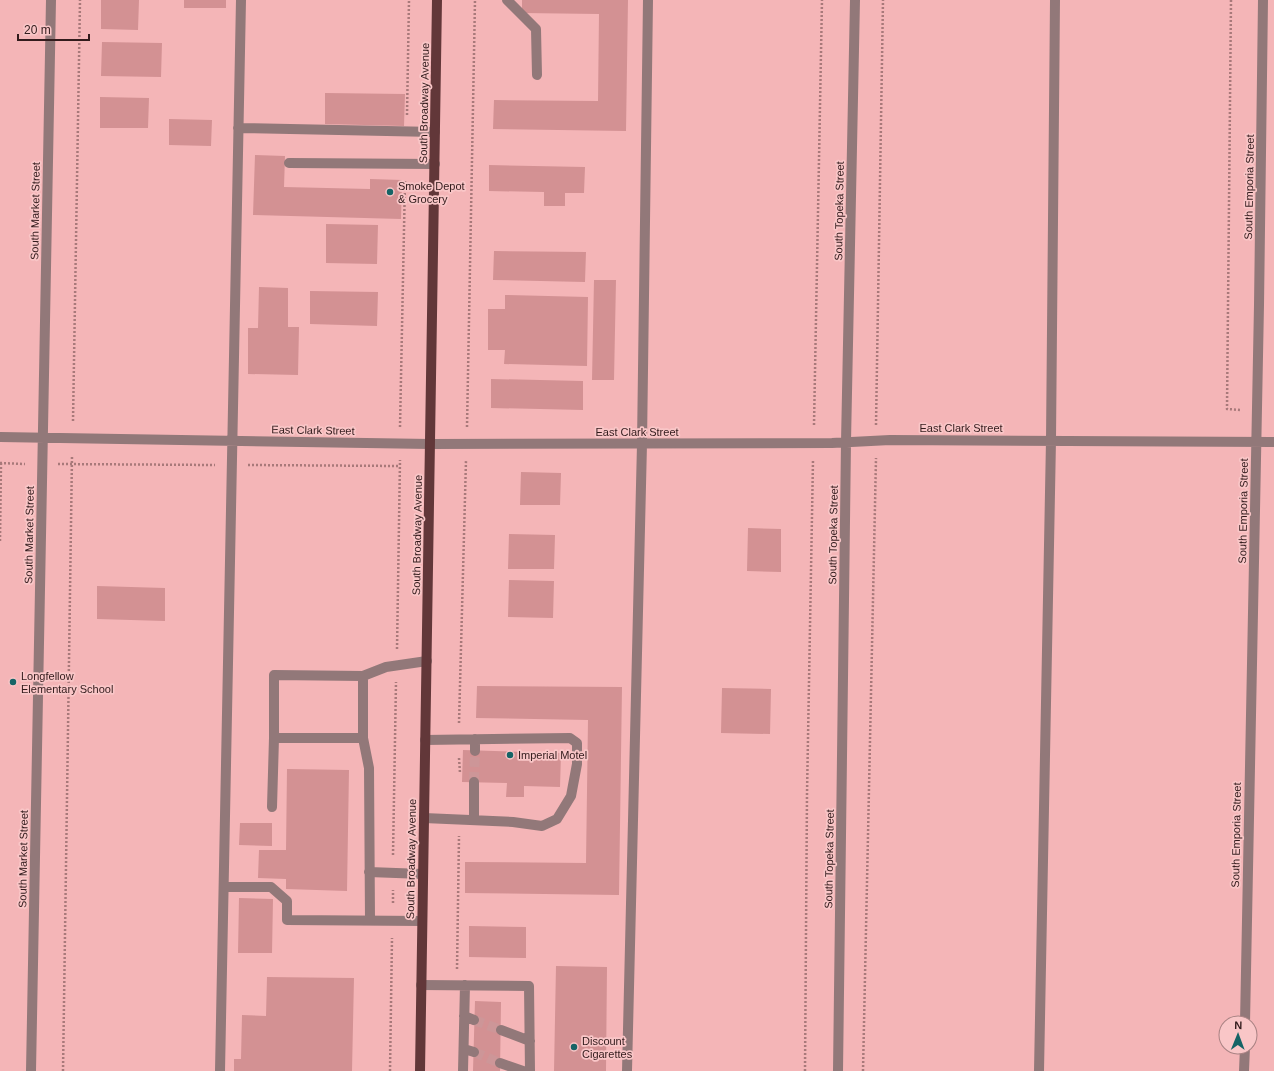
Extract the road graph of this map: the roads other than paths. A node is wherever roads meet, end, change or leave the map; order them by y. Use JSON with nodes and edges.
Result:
{"nodes":[{"id":1,"x":51,"y":0,"type":"edge"},
{"id":2,"x":241,"y":0,"type":"edge"},
{"id":3,"x":437,"y":0,"type":"edge"},
{"id":4,"x":507,"y":0,"type":"edge"},
{"id":5,"x":648,"y":0,"type":"edge"},
{"id":6,"x":855,"y":0,"type":"edge"},
{"id":7,"x":1055,"y":0,"type":"edge"},
{"id":8,"x":1263,"y":0,"type":"edge"},
{"id":9,"x":537,"y":75,"type":"dead end"},
{"id":10,"x":238,"y":128,"type":"junction"},
{"id":11,"x":435,"y":132,"type":"junction"},
{"id":12,"x":289,"y":163,"type":"dead end"},
{"id":13,"x":435,"y":164,"type":"junction"},
{"id":14,"x":0,"y":437,"type":"edge"},
{"id":15,"x":43,"y":438,"type":"junction"},
{"id":16,"x":1051,"y":440,"type":"junction"},
{"id":17,"x":232,"y":441,"type":"junction"},
{"id":18,"x":846,"y":442,"type":"junction"},
{"id":19,"x":1256,"y":442,"type":"junction"},
{"id":20,"x":1274,"y":442,"type":"edge"},
{"id":21,"x":430,"y":444,"type":"junction"},
{"id":22,"x":642,"y":444,"type":"junction"},
{"id":23,"x":427,"y":661,"type":"junction"},
{"id":24,"x":363,"y":676,"type":"junction"},
{"id":25,"x":274,"y":738,"type":"junction"},
{"id":26,"x":363,"y":738,"type":"junction"},
{"id":27,"x":475,"y":739,"type":"junction"},
{"id":28,"x":425,"y":740,"type":"junction"},
{"id":29,"x":475,"y":751,"type":"tunnel mouth"},
{"id":30,"x":474,"y":782,"type":"tunnel mouth"},
{"id":31,"x":272,"y":807,"type":"dead end"},
{"id":32,"x":424,"y":818,"type":"junction"},
{"id":33,"x":474,"y":820,"type":"junction"},
{"id":34,"x":369,"y":872,"type":"junction"},
{"id":35,"x":423,"y":874,"type":"junction"},
{"id":36,"x":224,"y":887,"type":"junction"},
{"id":37,"x":370,"y":920,"type":"junction"},
{"id":38,"x":422,"y":920,"type":"junction"},
{"id":39,"x":421,"y":985,"type":"junction"},
{"id":40,"x":461,"y":985,"type":"junction"},
{"id":41,"x":1245,"y":1015,"type":"edge"},
{"id":42,"x":464,"y":1016,"type":"junction"},
{"id":43,"x":474,"y":1020,"type":"tunnel mouth"},
{"id":44,"x":501,"y":1030,"type":"tunnel mouth"},
{"id":45,"x":530,"y":1041,"type":"junction"},
{"id":46,"x":464,"y":1049,"type":"junction"},
{"id":47,"x":474,"y":1052,"type":"tunnel mouth"},
{"id":48,"x":1245,"y":1055,"type":"edge"},
{"id":49,"x":500,"y":1063,"type":"tunnel mouth"},
{"id":50,"x":31,"y":1071,"type":"edge"},
{"id":51,"x":220,"y":1071,"type":"edge"},
{"id":52,"x":420,"y":1071,"type":"edge"},
{"id":53,"x":464,"y":1071,"type":"edge"},
{"id":54,"x":523,"y":1071,"type":"edge"},
{"id":55,"x":530,"y":1071,"type":"edge"},
{"id":56,"x":627,"y":1071,"type":"edge"},
{"id":57,"x":838,"y":1071,"type":"edge"},
{"id":58,"x":1039,"y":1071,"type":"edge"},
{"id":59,"x":1244,"y":1071,"type":"edge"}],
"edges":[{"from":1,"to":15,"type":"street","name":"South Market Street"},
{"from":2,"to":10,"type":"street"},
{"from":3,"to":11,"type":"main road","name":"South Broadway Avenue"},
{"from":4,"to":9,"type":"street"},
{"from":5,"to":22,"type":"street"},
{"from":6,"to":18,"type":"street","name":"South Topeka Street"},
{"from":7,"to":16,"type":"street"},
{"from":8,"to":19,"type":"street","name":"South Emporia Street"},
{"from":10,"to":11,"type":"street"},
{"from":10,"to":17,"type":"street"},
{"from":11,"to":13,"type":"main road","name":"South Broadway Avenue"},
{"from":12,"to":13,"type":"street"},
{"from":13,"to":21,"type":"main road","name":"South Broadway Avenue"},
{"from":14,"to":15,"type":"street","name":"East Clark Street"},
{"from":15,"to":17,"type":"street","name":"East Clark Street"},
{"from":15,"to":50,"type":"street","name":"South Market Street"},
{"from":16,"to":18,"type":"street","name":"East Clark Street"},
{"from":16,"to":19,"type":"street","name":"East Clark Street"},
{"from":16,"to":58,"type":"street"},
{"from":17,"to":21,"type":"street","name":"East Clark Street"},
{"from":17,"to":36,"type":"street"},
{"from":18,"to":22,"type":"street","name":"East Clark Street"},
{"from":18,"to":57,"type":"street","name":"South Topeka Street"},
{"from":19,"to":20,"type":"street","name":"East Clark Street"},
{"from":19,"to":41,"type":"street","name":"South Emporia Street"},
{"from":21,"to":22,"type":"street","name":"East Clark Street"},
{"from":21,"to":23,"type":"main road","name":"South Broadway Avenue"},
{"from":22,"to":56,"type":"street"},
{"from":23,"to":24,"type":"street"},
{"from":23,"to":28,"type":"main road","name":"South Broadway Avenue"},
{"from":24,"to":25,"type":"street"},
{"from":24,"to":26,"type":"street"},
{"from":25,"to":26,"type":"street"},
{"from":25,"to":31,"type":"street"},
{"from":26,"to":34,"type":"street"},
{"from":27,"to":28,"type":"street"},
{"from":27,"to":29,"type":"street"},
{"from":27,"to":33,"type":"street"},
{"from":28,"to":32,"type":"main road","name":"South Broadway Avenue"},
{"from":30,"to":33,"type":"street"},
{"from":32,"to":33,"type":"street"},
{"from":32,"to":35,"type":"main road","name":"South Broadway Avenue"},
{"from":34,"to":35,"type":"street"},
{"from":34,"to":37,"type":"street"},
{"from":35,"to":38,"type":"main road","name":"South Broadway Avenue"},
{"from":36,"to":37,"type":"street"},
{"from":36,"to":51,"type":"street"},
{"from":37,"to":38,"type":"street"},
{"from":38,"to":39,"type":"main road","name":"South Broadway Avenue"},
{"from":39,"to":40,"type":"street"},
{"from":39,"to":52,"type":"main road","name":"South Broadway Avenue"},
{"from":40,"to":42,"type":"street"},
{"from":40,"to":45,"type":"street"},
{"from":42,"to":43,"type":"street"},
{"from":42,"to":46,"type":"street"},
{"from":44,"to":45,"type":"street"},
{"from":45,"to":55,"type":"street"},
{"from":46,"to":47,"type":"street"},
{"from":46,"to":53,"type":"street"},
{"from":48,"to":59,"type":"street"},
{"from":49,"to":54,"type":"street"}]}
